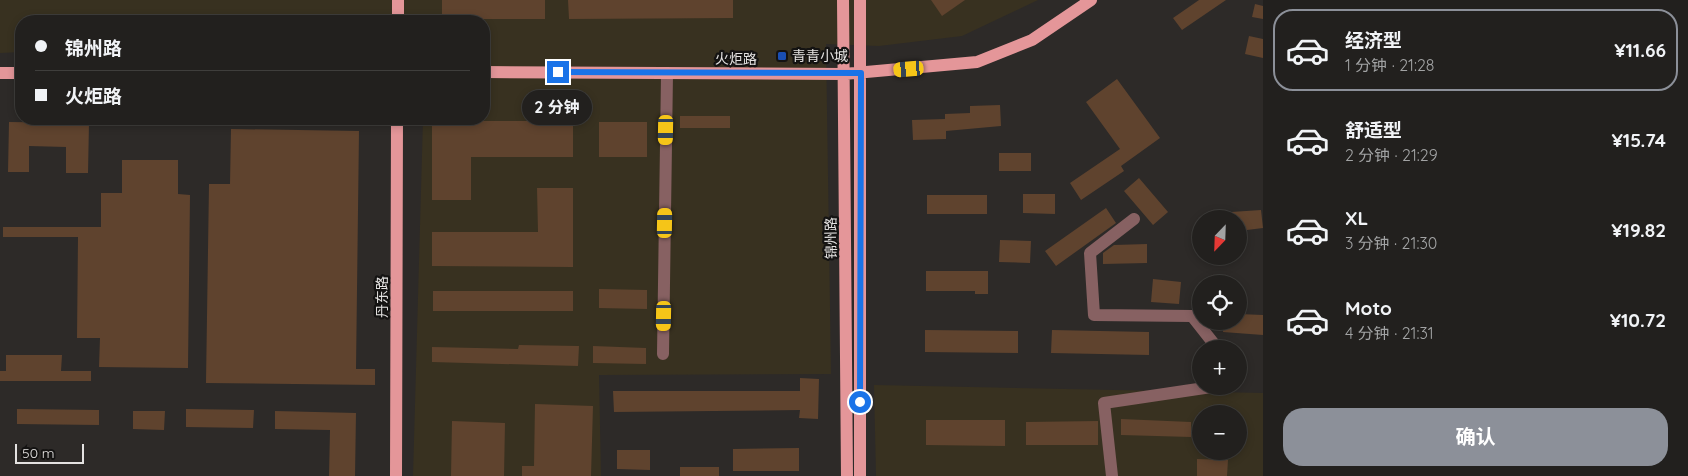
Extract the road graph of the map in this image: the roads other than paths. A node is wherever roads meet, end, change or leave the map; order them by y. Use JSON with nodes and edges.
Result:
{"nodes":[{"id":1,"x":398,"y":0,"type":"edge"},
{"id":2,"x":843,"y":0,"type":"edge"},
{"id":3,"x":860,"y":0,"type":"edge"},
{"id":4,"x":1091,"y":0,"type":"edge"},
{"id":5,"x":398,"y":15,"type":"edge"},
{"id":6,"x":490,"y":72,"type":"edge"},
{"id":7,"x":0,"y":73,"type":"edge"},
{"id":8,"x":15,"y":73,"type":"edge"},
{"id":9,"x":861,"y":73,"type":"junction"},
{"id":10,"x":667,"y":74,"type":"junction"},
{"id":11,"x":844,"y":74,"type":"junction"},
{"id":12,"x":397,"y":125,"type":"edge"},
{"id":13,"x":1134,"y":219,"type":"dead end"},
{"id":14,"x":1211,"y":340,"type":"edge"},
{"id":15,"x":663,"y":354,"type":"dead end"},
{"id":16,"x":1192,"y":390,"type":"edge"},
{"id":17,"x":396,"y":476,"type":"edge"},
{"id":18,"x":848,"y":476,"type":"edge"},
{"id":19,"x":860,"y":476,"type":"edge"},
{"id":20,"x":1112,"y":476,"type":"edge"}],
"edges":[{"from":1,"to":5,"type":"main road"},
{"from":2,"to":11,"type":"main road","name":"锦州路"},
{"from":3,"to":9,"type":"main road"},
{"from":4,"to":9,"type":"main road","name":"火炬路"},
{"from":6,"to":10,"type":"main road","name":"火炬路"},
{"from":7,"to":8,"type":"main road"},
{"from":9,"to":11,"type":"main road","name":"火炬路"},
{"from":9,"to":19,"type":"main road"},
{"from":10,"to":11,"type":"main road","name":"火炬路"},
{"from":10,"to":15,"type":"street"},
{"from":11,"to":18,"type":"main road","name":"锦州路"},
{"from":12,"to":17,"type":"main road","name":"丹东路"},
{"from":13,"to":14,"type":"street"},
{"from":16,"to":20,"type":"street"}]}
